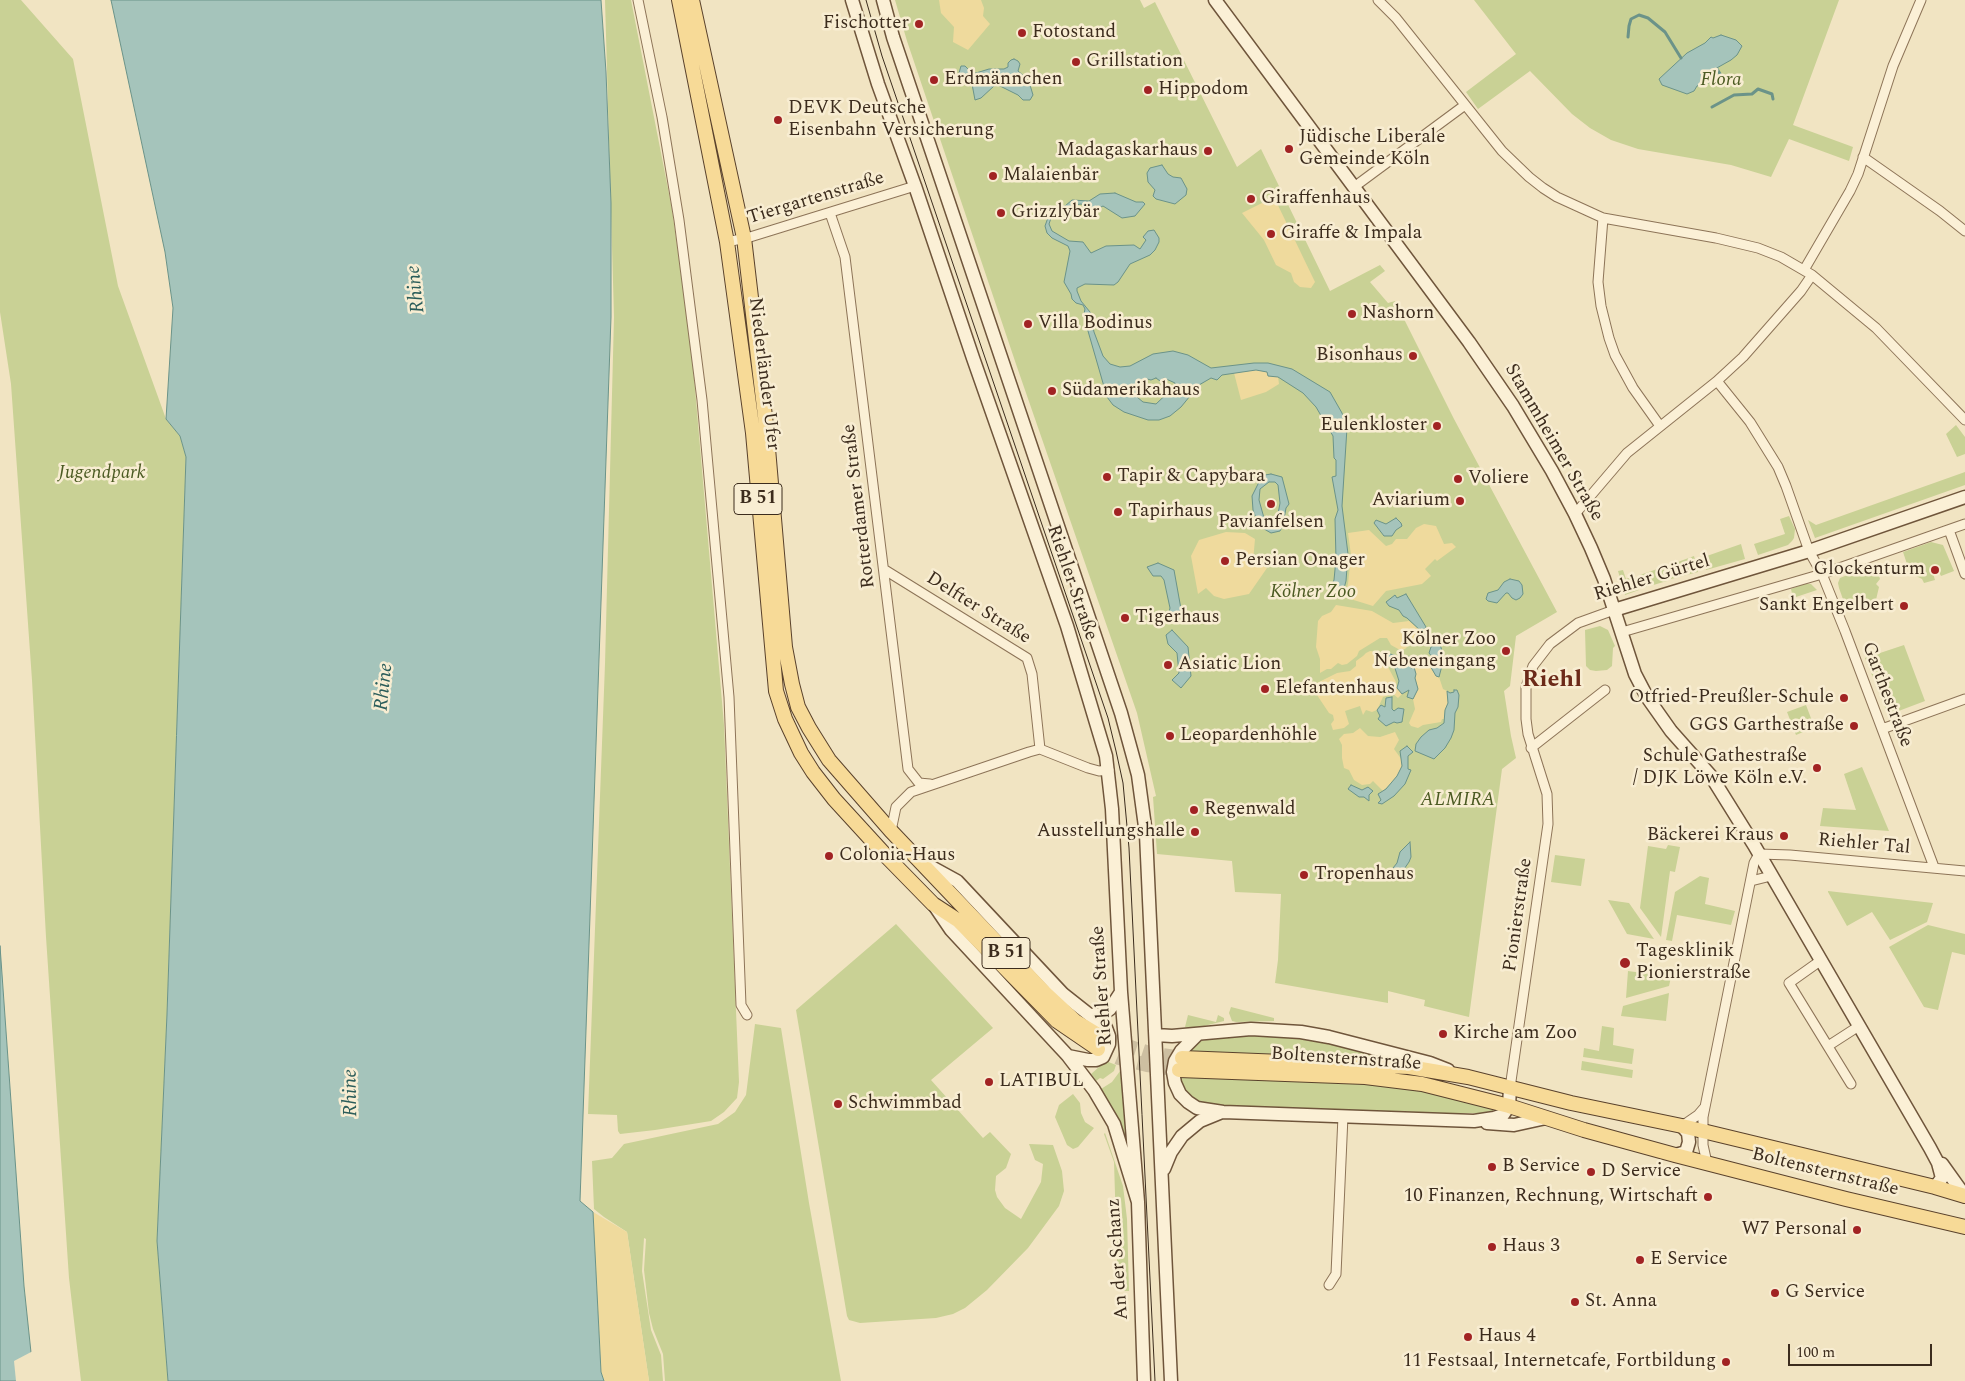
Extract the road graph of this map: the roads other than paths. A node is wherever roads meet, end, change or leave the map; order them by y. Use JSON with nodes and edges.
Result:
{"nodes":[{"id":1,"x":638,"y":0,"type":"edge"},
{"id":2,"x":679,"y":0,"type":"edge"},
{"id":3,"x":692,"y":0,"type":"edge"},
{"id":4,"x":852,"y":0,"type":"edge"},
{"id":5,"x":883,"y":0,"type":"edge"},
{"id":6,"x":1215,"y":0,"type":"edge"},
{"id":7,"x":1378,"y":0,"type":"edge"},
{"id":8,"x":1921,"y":0,"type":"edge"},
{"id":9,"x":1465,"y":105,"type":"junction"},
{"id":10,"x":1863,"y":158,"type":"junction"},
{"id":11,"x":915,"y":186,"type":"junction"},
{"id":12,"x":1354,"y":187,"type":"junction"},
{"id":13,"x":830,"y":213,"type":"junction"},
{"id":14,"x":1603,"y":218,"type":"junction"},
{"id":15,"x":1965,"y":231,"type":"edge"},
{"id":16,"x":744,"y":238,"type":"junction"},
{"id":17,"x":727,"y":242,"type":"junction"},
{"id":18,"x":1808,"y":272,"type":"junction"},
{"id":19,"x":1717,"y":381,"type":"junction"},
{"id":20,"x":1965,"y":420,"type":"edge"},
{"id":21,"x":1660,"y":426,"type":"junction"},
{"id":22,"x":1965,"y":497,"type":"edge"},
{"id":23,"x":1575,"y":514,"type":"junction"},
{"id":24,"x":1965,"y":524,"type":"edge"},
{"id":25,"x":1949,"y":530,"type":"junction"},
{"id":26,"x":1809,"y":551,"type":"junction"},
{"id":27,"x":885,"y":570,"type":"junction"},
{"id":28,"x":1822,"y":574,"type":"junction"},
{"id":29,"x":1965,"y":574,"type":"edge"},
{"id":30,"x":1614,"y":610,"type":"junction"},
{"id":31,"x":1622,"y":632,"type":"junction"},
{"id":32,"x":1605,"y":690,"type":"dead end"},
{"id":33,"x":1965,"y":699,"type":"edge"},
{"id":34,"x":809,"y":728,"type":"joint"},
{"id":35,"x":1882,"y":729,"type":"junction"},
{"id":36,"x":1531,"y":748,"type":"junction"},
{"id":37,"x":1040,"y":749,"type":"junction"},
{"id":38,"x":801,"y":753,"type":"joint"},
{"id":39,"x":1109,"y":770,"type":"junction"},
{"id":40,"x":930,"y":784,"type":"junction"},
{"id":41,"x":872,"y":811,"type":"junction"},
{"id":42,"x":851,"y":818,"type":"junction"},
{"id":43,"x":891,"y":831,"type":"junction"},
{"id":44,"x":1759,"y":854,"type":"junction"},
{"id":45,"x":916,"y":859,"type":"junction"},
{"id":46,"x":1934,"y":867,"type":"junction"},
{"id":47,"x":1965,"y":871,"type":"edge"},
{"id":48,"x":1771,"y":876,"type":"junction"},
{"id":49,"x":1751,"y":881,"type":"junction"},
{"id":50,"x":933,"y":904,"type":"junction"},
{"id":51,"x":1820,"y":961,"type":"junction"},
{"id":52,"x":1121,"y":992,"type":"junction"},
{"id":53,"x":747,"y":1015,"type":"dead end"},
{"id":54,"x":1090,"y":1015,"type":"junction"},
{"id":55,"x":1859,"y":1026,"type":"junction"},
{"id":56,"x":1198,"y":1034,"type":"junction"},
{"id":57,"x":1156,"y":1035,"type":"junction"},
{"id":58,"x":1828,"y":1046,"type":"junction"},
{"id":59,"x":1068,"y":1056,"type":"junction"},
{"id":60,"x":1468,"y":1077,"type":"junction"},
{"id":61,"x":1851,"y":1084,"type":"dead end"},
{"id":62,"x":1510,"y":1088,"type":"junction"},
{"id":63,"x":1509,"y":1106,"type":"junction"},
{"id":64,"x":1706,"y":1106,"type":"junction"},
{"id":65,"x":1223,"y":1112,"type":"junction"},
{"id":66,"x":1343,"y":1116,"type":"junction"},
{"id":67,"x":1546,"y":1118,"type":"junction"},
{"id":68,"x":1474,"y":1120,"type":"junction"},
{"id":69,"x":1682,"y":1126,"type":"junction"},
{"id":70,"x":1704,"y":1132,"type":"junction"},
{"id":71,"x":1930,"y":1148,"type":"junction"},
{"id":72,"x":1675,"y":1155,"type":"junction"},
{"id":73,"x":1707,"y":1163,"type":"junction"},
{"id":74,"x":1162,"y":1182,"type":"junction"},
{"id":75,"x":1934,"y":1187,"type":"junction"},
{"id":76,"x":1965,"y":1196,"type":"edge"},
{"id":77,"x":1138,"y":1202,"type":"junction"},
{"id":78,"x":1965,"y":1227,"type":"edge"},
{"id":79,"x":1329,"y":1285,"type":"dead end"},
{"id":80,"x":1144,"y":1381,"type":"edge"},
{"id":81,"x":1171,"y":1381,"type":"edge"}],
"edges":[{"from":1,"to":53,"type":"street"},
{"from":2,"to":17,"type":"main road","name":"Niederländer Ufer","number":"B 51"},
{"from":3,"to":16,"type":"main road","name":"Niederländer Ufer","number":"B 51"},
{"from":4,"to":11,"type":"main road","name":"Riehler Straße"},
{"from":5,"to":57,"type":"main road","name":"Riehler Straße"},
{"from":6,"to":12,"type":"main road","name":"Stammheimer Straße"},
{"from":7,"to":9,"type":"street"},
{"from":8,"to":10,"type":"street"},
{"from":9,"to":12,"type":"street"},
{"from":9,"to":14,"type":"street"},
{"from":10,"to":15,"type":"street"},
{"from":10,"to":18,"type":"street"},
{"from":11,"to":13,"type":"street","name":"Tiergartenstraße"},
{"from":11,"to":39,"type":"main road","name":"Riehler Straße"},
{"from":12,"to":23,"type":"main road","name":"Stammheimer Straße"},
{"from":13,"to":16,"type":"street","name":"Tiergartenstraße"},
{"from":13,"to":27,"type":"street","name":"Rotterdamer Straße"},
{"from":14,"to":18,"type":"street"},
{"from":14,"to":21,"type":"street"},
{"from":16,"to":17,"type":"street","name":"Tiergartenstraße"},
{"from":16,"to":34,"type":"main road","name":"Niederländer Ufer","number":"B 51"},
{"from":17,"to":38,"type":"main road","name":"Niederländer Ufer","number":"B 51"},
{"from":18,"to":19,"type":"street"},
{"from":18,"to":20,"type":"street"},
{"from":19,"to":21,"type":"street"},
{"from":19,"to":26,"type":"street","name":"Garthestraße"},
{"from":21,"to":23,"type":"street"},
{"from":22,"to":26,"type":"main road","name":"Riehler Gürtel"},
{"from":23,"to":30,"type":"main road","name":"Stammheimer Straße"},
{"from":24,"to":25,"type":"street"},
{"from":25,"to":28,"type":"street"},
{"from":25,"to":29,"type":"street"},
{"from":26,"to":28,"type":"street","name":"Garthestraße"},
{"from":26,"to":30,"type":"main road","name":"Riehler Gürtel"},
{"from":27,"to":37,"type":"street","name":"Delfter Straße"},
{"from":27,"to":40,"type":"street","name":"Rotterdamer Straße"},
{"from":28,"to":31,"type":"street"},
{"from":28,"to":35,"type":"street","name":"Garthestraße"},
{"from":30,"to":31,"type":"main road","name":"Stammheimer Straße"},
{"from":30,"to":36,"type":"street","name":"Riehler Gürtel"},
{"from":31,"to":44,"type":"main road","name":"Stammheimer Straße"},
{"from":32,"to":36,"type":"street"},
{"from":33,"to":35,"type":"street"},
{"from":34,"to":41,"type":"main road","name":"An der Schanz","number":"B 51"},
{"from":35,"to":46,"type":"street","name":"Garthestraße"},
{"from":36,"to":62,"type":"street","name":"Pionierstraße"},
{"from":37,"to":39,"type":"street"},
{"from":37,"to":40,"type":"street"},
{"from":38,"to":42,"type":"main road","name":"An der Schanz","number":"B 51"},
{"from":39,"to":52,"type":"main road","name":"Riehler Straße"},
{"from":40,"to":43,"type":"street"},
{"from":41,"to":42,"type":"main road"},
{"from":41,"to":43,"type":"main road","name":"An der Schanz","number":"B 51"},
{"from":42,"to":50,"type":"main road","name":"An der Schanz","number":"B 51"},
{"from":43,"to":45,"type":"main road","name":"An der Schanz","number":"B 51"},
{"from":44,"to":46,"type":"street","name":"Riehler Tal"},
{"from":44,"to":48,"type":"main road","name":"Stammheimer Straße"},
{"from":44,"to":49,"type":"street"},
{"from":45,"to":50,"type":"main road","name":"An der Schanz","number":"B 51"},
{"from":45,"to":54,"type":"main road","name":"An der Schanz"},
{"from":46,"to":47,"type":"street","name":"Riehler Tal"},
{"from":48,"to":49,"type":"street"},
{"from":48,"to":51,"type":"main road","name":"Stammheimer Straße"},
{"from":49,"to":64,"type":"street"},
{"from":50,"to":59,"type":"main road","name":"An der Schanz","number":"B 51"},
{"from":51,"to":55,"type":"main road","name":"Stammheimer Straße"},
{"from":51,"to":58,"type":"street"},
{"from":52,"to":54,"type":"main road"},
{"from":52,"to":77,"type":"main road","name":"Riehler Straße"},
{"from":54,"to":59,"type":"main road","name":"An der Schanz"},
{"from":55,"to":58,"type":"street"},
{"from":55,"to":71,"type":"main road","name":"Stammheimer Straße"},
{"from":56,"to":57,"type":"main road","name":"Boltensternstraße"},
{"from":56,"to":60,"type":"main road","name":"Boltensternstraße"},
{"from":56,"to":65,"type":"main road"},
{"from":57,"to":74,"type":"main road","name":"Riehler Straße"},
{"from":58,"to":61,"type":"street"},
{"from":59,"to":77,"type":"main road","name":"An der Schanz","number":"B 51"},
{"from":60,"to":62,"type":"main road","name":"Boltensternstraße"},
{"from":60,"to":63,"type":"main road","name":"Boltensternstraße"},
{"from":62,"to":63,"type":"main road"},
{"from":62,"to":69,"type":"main road","name":"Boltensternstraße"},
{"from":63,"to":67,"type":"main road","name":"Boltensternstraße"},
{"from":63,"to":68,"type":"main road"},
{"from":64,"to":69,"type":"street"},
{"from":64,"to":70,"type":"street"},
{"from":65,"to":66,"type":"main road"},
{"from":65,"to":74,"type":"main road"},
{"from":66,"to":68,"type":"main road"},
{"from":66,"to":79,"type":"street"},
{"from":67,"to":68,"type":"main road"},
{"from":67,"to":72,"type":"main road","name":"Boltensternstraße"},
{"from":69,"to":70,"type":"main road","name":"Boltensternstraße"},
{"from":69,"to":72,"type":"main road"},
{"from":70,"to":73,"type":"street"},
{"from":70,"to":75,"type":"main road","name":"Boltensternstraße"},
{"from":71,"to":75,"type":"main road","name":"Stammheimer Straße"},
{"from":71,"to":76,"type":"main road","name":"Stammheimer Straße"},
{"from":72,"to":73,"type":"main road","name":"Boltensternstraße"},
{"from":73,"to":78,"type":"main road","name":"Boltensternstraße"},
{"from":74,"to":81,"type":"main road"},
{"from":75,"to":76,"type":"main road","name":"Boltensternstraße"},
{"from":77,"to":80,"type":"main road","name":"An der Schanz","number":"B 51"}]}
